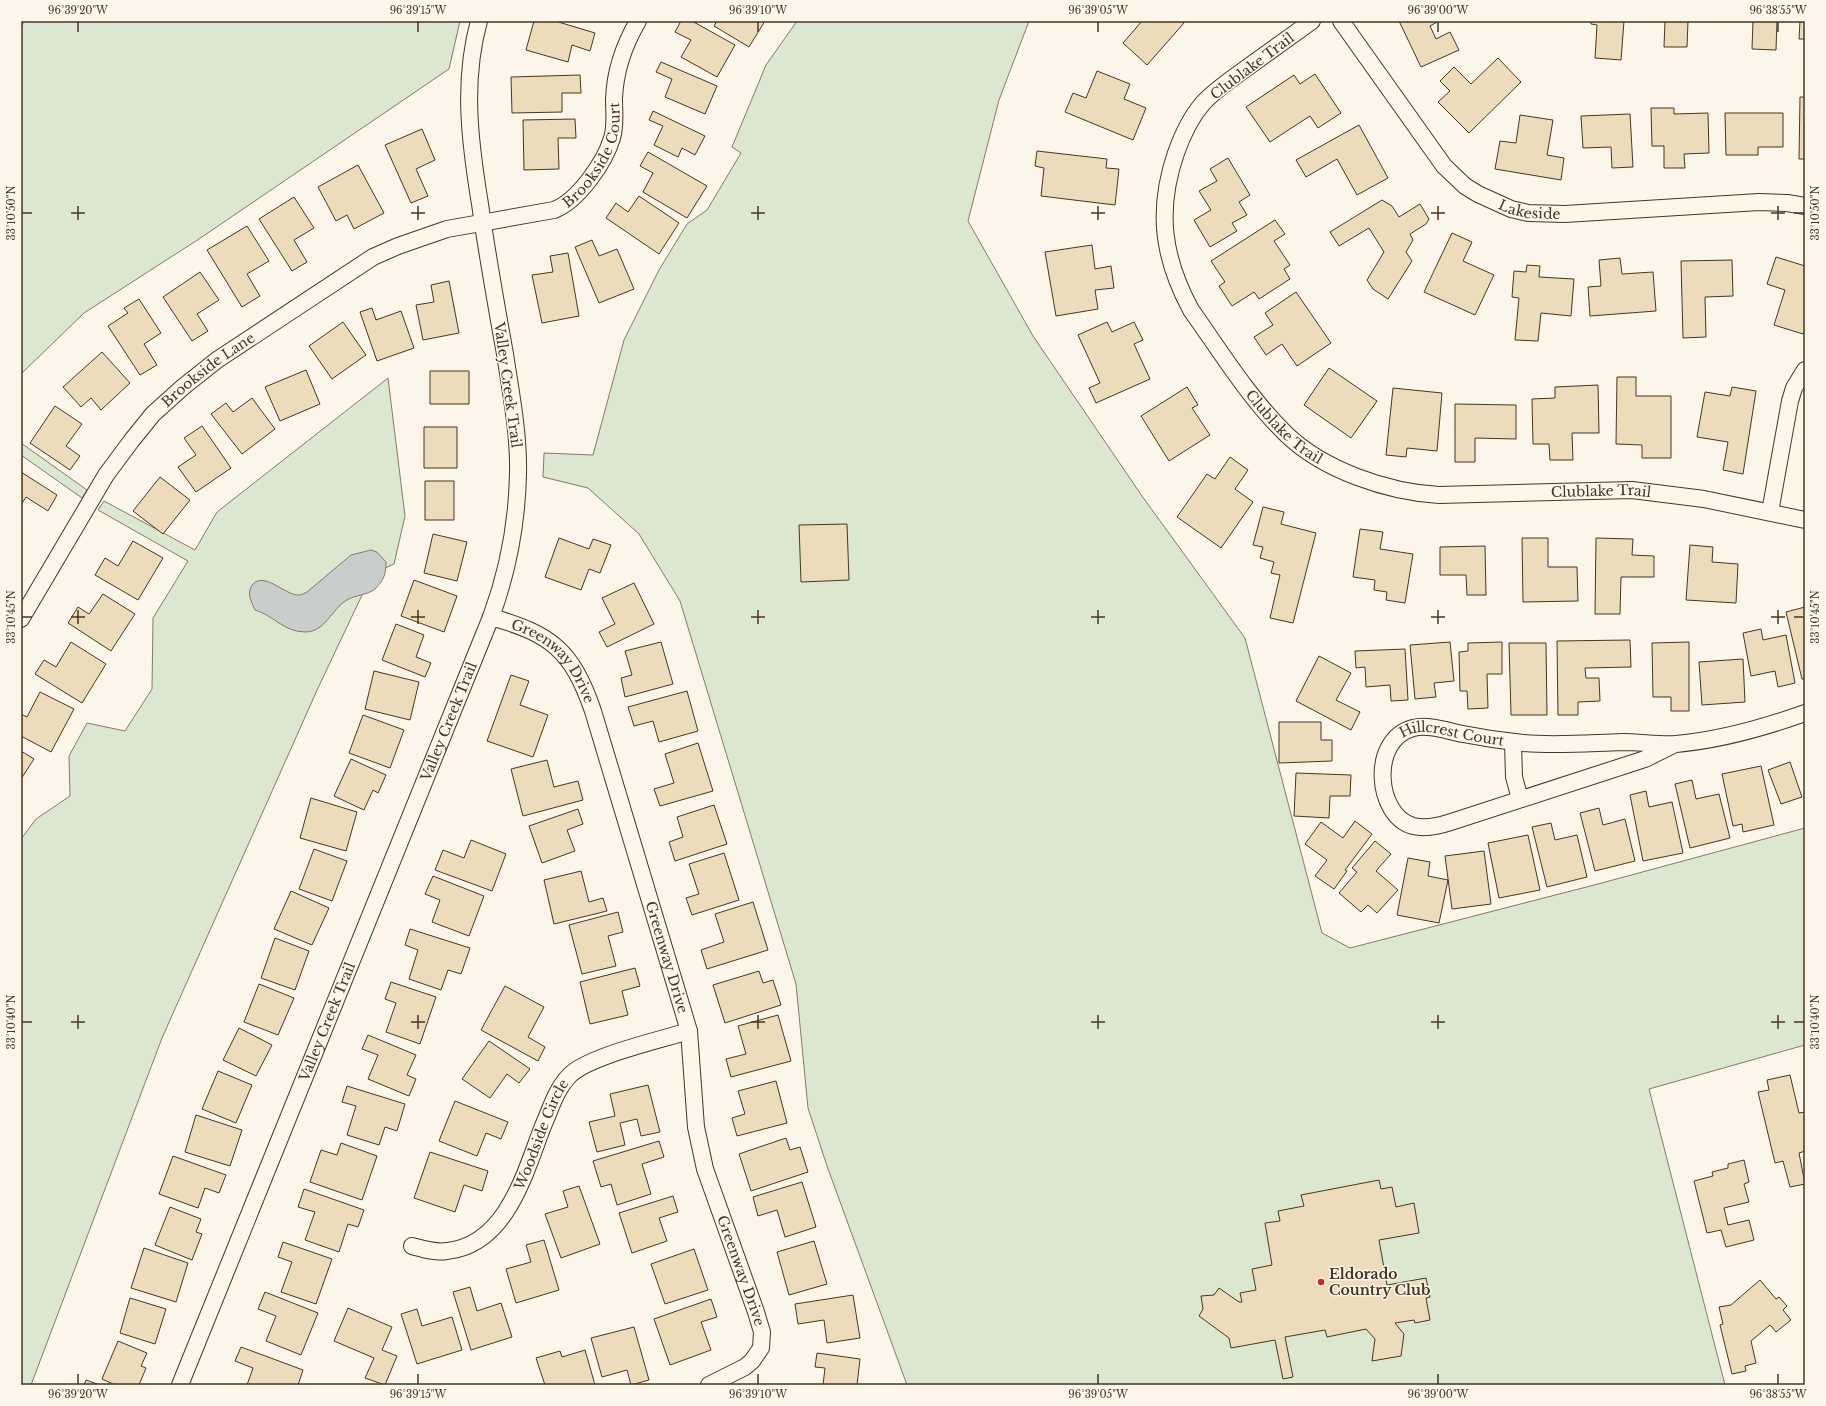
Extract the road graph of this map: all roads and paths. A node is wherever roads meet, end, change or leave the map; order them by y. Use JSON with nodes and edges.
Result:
{"nodes":[{"id":1,"x":479,"y":21,"type":"edge"},
{"id":2,"x":638,"y":21,"type":"edge"},
{"id":3,"x":1312,"y":21,"type":"edge"},
{"id":4,"x":1341,"y":21,"type":"edge"},
{"id":5,"x":1805,"y":206,"type":"edge"},
{"id":6,"x":482,"y":222,"type":"junction"},
{"id":7,"x":1805,"y":370,"type":"edge"},
{"id":8,"x":1770,"y":512,"type":"junction"},
{"id":9,"x":1805,"y":520,"type":"edge"},
{"id":10,"x":491,"y":616,"type":"junction"},
{"id":11,"x":21,"y":619,"type":"edge"},
{"id":12,"x":1805,"y":713,"type":"edge"},
{"id":13,"x":1513,"y":742,"type":"junction"},
{"id":14,"x":1675,"y":744,"type":"junction"},
{"id":15,"x":1520,"y":799,"type":"junction"},
{"id":16,"x":689,"y":1031,"type":"junction"},
{"id":17,"x":412,"y":1246,"type":"dead end"},
{"id":18,"x":180,"y":1385,"type":"edge"},
{"id":19,"x":709,"y":1385,"type":"edge"}],
"edges":[{"from":1,"to":6,"type":"street","name":"Valley Creek Trail"},
{"from":2,"to":6,"type":"street","name":"Brookside Court"},
{"from":3,"to":8,"type":"street","name":"Clublake Trail"},
{"from":4,"to":5,"type":"street","name":"Lakeside"},
{"from":6,"to":10,"type":"street","name":"Valley Creek Trail"},
{"from":6,"to":11,"type":"street","name":"Brookside Lane"},
{"from":7,"to":8,"type":"street"},
{"from":8,"to":9,"type":"street","name":"Clublake Trail"},
{"from":10,"to":16,"type":"street","name":"Greenway Drive"},
{"from":10,"to":18,"type":"street","name":"Valley Creek Trail"},
{"from":12,"to":14,"type":"street","name":"Hillcrest Court"},
{"from":13,"to":14,"type":"street","name":"Hillcrest Court"},
{"from":13,"to":15,"type":"street"},
{"from":13,"to":15,"type":"street","name":"Hillcrest Court"},
{"from":14,"to":15,"type":"street","name":"Hillcrest Court"},
{"from":16,"to":17,"type":"street","name":"Woodside Circle"},
{"from":16,"to":19,"type":"street","name":"Greenway Drive"}]}
